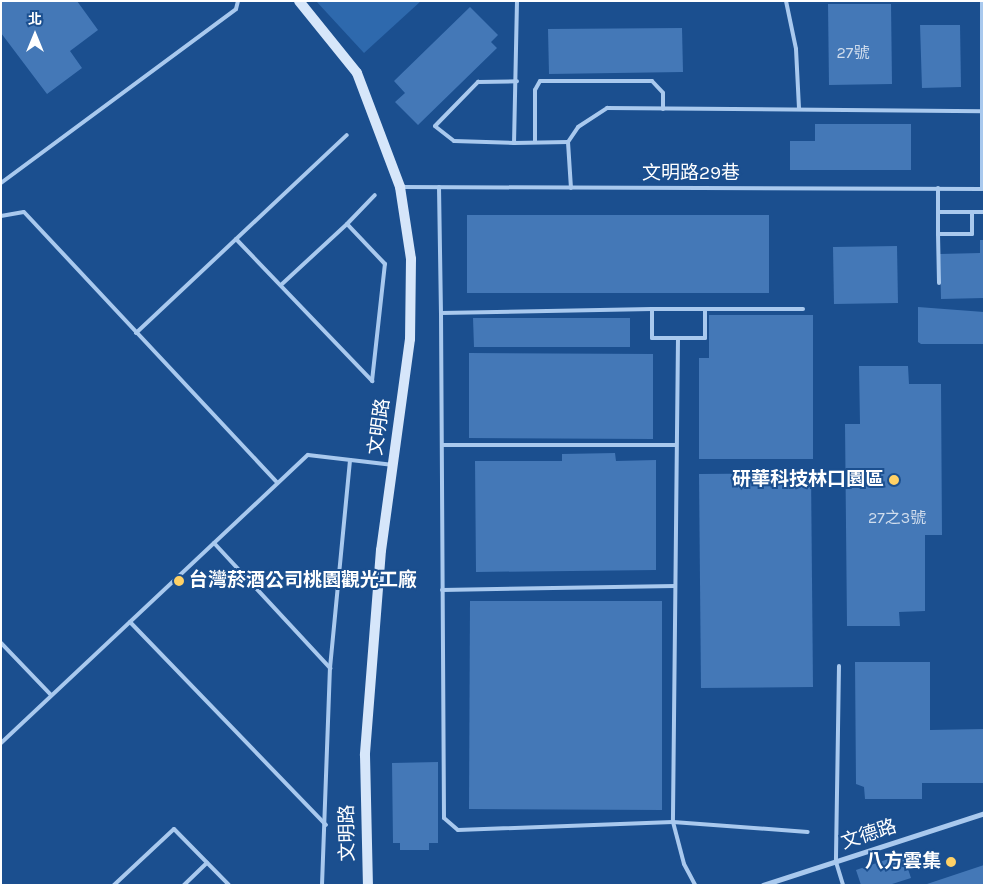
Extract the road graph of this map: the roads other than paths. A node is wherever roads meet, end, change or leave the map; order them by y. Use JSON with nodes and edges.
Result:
{"nodes":[{"id":1,"x":238,"y":1,"type":"edge"},
{"id":2,"x":299,"y":1,"type":"edge"},
{"id":3,"x":517,"y":1,"type":"edge"},
{"id":4,"x":786,"y":1,"type":"edge"},
{"id":5,"x":982,"y":1,"type":"edge"},
{"id":6,"x":517,"y":81,"type":"junction"},
{"id":7,"x":663,"y":109,"type":"junction"},
{"id":8,"x":799,"y":110,"type":"junction"},
{"id":9,"x":982,"y":111,"type":"junction"},
{"id":10,"x":347,"y":135,"type":"dead end"},
{"id":11,"x":535,"y":142,"type":"junction"},
{"id":12,"x":568,"y":142,"type":"junction"},
{"id":13,"x":514,"y":143,"type":"junction"},
{"id":14,"x":1,"y":182,"type":"edge"},
{"id":15,"x":400,"y":187,"type":"junction"},
{"id":16,"x":439,"y":188,"type":"junction"},
{"id":17,"x":570,"y":188,"type":"junction"},
{"id":18,"x":938,"y":188,"type":"junction"},
{"id":19,"x":375,"y":195,"type":"dead end"},
{"id":20,"x":938,"y":212,"type":"junction"},
{"id":21,"x":972,"y":212,"type":"junction"},
{"id":22,"x":984,"y":212,"type":"edge"},
{"id":23,"x":1,"y":216,"type":"edge"},
{"id":24,"x":347,"y":224,"type":"junction"},
{"id":25,"x":938,"y":234,"type":"junction"},
{"id":26,"x":236,"y":239,"type":"junction"},
{"id":27,"x":938,"y":283,"type":"dead end"},
{"id":28,"x":282,"y":284,"type":"junction"},
{"id":29,"x":705,"y":309,"type":"junction"},
{"id":30,"x":803,"y":309,"type":"dead end"},
{"id":31,"x":652,"y":310,"type":"junction"},
{"id":32,"x":441,"y":313,"type":"junction"},
{"id":33,"x":136,"y":333,"type":"junction"},
{"id":34,"x":678,"y":338,"type":"junction"},
{"id":35,"x":676,"y":445,"type":"junction"},
{"id":36,"x":443,"y":446,"type":"junction"},
{"id":37,"x":350,"y":460,"type":"junction"},
{"id":38,"x":392,"y":465,"type":"junction"},
{"id":39,"x":278,"y":483,"type":"junction"},
{"id":40,"x":214,"y":543,"type":"junction"},
{"id":41,"x":675,"y":586,"type":"junction"},
{"id":42,"x":442,"y":590,"type":"junction"},
{"id":43,"x":130,"y":622,"type":"junction"},
{"id":44,"x":1,"y":643,"type":"edge"},
{"id":45,"x":839,"y":666,"type":"dead end"},
{"id":46,"x":330,"y":668,"type":"junction"},
{"id":47,"x":51,"y":696,"type":"junction"},
{"id":48,"x":1,"y":744,"type":"edge"},
{"id":49,"x":984,"y":813,"type":"edge"},
{"id":50,"x":673,"y":822,"type":"junction"},
{"id":51,"x":326,"y":825,"type":"junction"},
{"id":52,"x":808,"y":832,"type":"dead end"},
{"id":53,"x":836,"y":862,"type":"junction"},
{"id":54,"x":206,"y":863,"type":"junction"},
{"id":55,"x":114,"y":885,"type":"edge"},
{"id":56,"x":184,"y":885,"type":"edge"},
{"id":57,"x":229,"y":885,"type":"edge"},
{"id":58,"x":322,"y":885,"type":"edge"},
{"id":59,"x":368,"y":885,"type":"edge"},
{"id":60,"x":696,"y":885,"type":"edge"},
{"id":61,"x":763,"y":885,"type":"edge"},
{"id":62,"x":843,"y":885,"type":"edge"}],
"edges":[{"from":1,"to":14,"type":"lane"},
{"from":2,"to":15,"type":"street","name":"文明路"},
{"from":3,"to":6,"type":"lane"},
{"from":4,"to":8,"type":"lane"},
{"from":5,"to":9,"type":"lane"},
{"from":6,"to":13,"type":"lane"},
{"from":6,"to":13,"type":"lane"},
{"from":7,"to":8,"type":"lane"},
{"from":7,"to":11,"type":"lane"},
{"from":7,"to":12,"type":"lane"},
{"from":8,"to":9,"type":"lane"},
{"from":9,"to":18,"type":"lane","name":"文明路29巷"},
{"from":10,"to":26,"type":"lane"},
{"from":11,"to":12,"type":"lane"},
{"from":11,"to":13,"type":"lane"},
{"from":12,"to":17,"type":"lane"},
{"from":15,"to":16,"type":"lane","name":"文明路29巷"},
{"from":15,"to":38,"type":"street","name":"文明路"},
{"from":16,"to":17,"type":"lane","name":"文明路29巷"},
{"from":16,"to":32,"type":"lane"},
{"from":17,"to":18,"type":"lane","name":"文明路29巷"},
{"from":18,"to":20,"type":"lane"},
{"from":19,"to":24,"type":"lane"},
{"from":20,"to":21,"type":"lane"},
{"from":20,"to":25,"type":"lane"},
{"from":21,"to":22,"type":"lane"},
{"from":21,"to":25,"type":"lane"},
{"from":23,"to":33,"type":"lane"},
{"from":24,"to":28,"type":"lane"},
{"from":24,"to":28,"type":"lane"},
{"from":25,"to":27,"type":"lane"},
{"from":26,"to":28,"type":"lane"},
{"from":26,"to":33,"type":"lane"},
{"from":29,"to":30,"type":"lane"},
{"from":29,"to":31,"type":"lane"},
{"from":29,"to":34,"type":"lane"},
{"from":31,"to":32,"type":"lane"},
{"from":31,"to":34,"type":"lane"},
{"from":32,"to":36,"type":"lane"},
{"from":33,"to":39,"type":"lane"},
{"from":34,"to":35,"type":"lane"},
{"from":35,"to":36,"type":"lane"},
{"from":35,"to":41,"type":"lane"},
{"from":36,"to":42,"type":"lane"},
{"from":37,"to":38,"type":"lane"},
{"from":37,"to":39,"type":"lane"},
{"from":37,"to":46,"type":"lane"},
{"from":38,"to":59,"type":"street","name":"文明路"},
{"from":39,"to":40,"type":"lane"},
{"from":40,"to":43,"type":"lane"},
{"from":40,"to":46,"type":"lane"},
{"from":41,"to":42,"type":"lane"},
{"from":41,"to":50,"type":"lane"},
{"from":42,"to":50,"type":"lane"},
{"from":43,"to":47,"type":"lane"},
{"from":43,"to":51,"type":"lane"},
{"from":44,"to":47,"type":"lane"},
{"from":45,"to":53,"type":"lane"},
{"from":46,"to":51,"type":"lane"},
{"from":47,"to":48,"type":"lane"},
{"from":49,"to":53,"type":"street","name":"文德路"},
{"from":50,"to":52,"type":"lane"},
{"from":50,"to":60,"type":"lane"},
{"from":51,"to":58,"type":"lane"},
{"from":53,"to":61,"type":"street","name":"文德路"},
{"from":53,"to":62,"type":"lane"},
{"from":54,"to":55,"type":"lane"},
{"from":54,"to":56,"type":"lane"},
{"from":54,"to":57,"type":"lane"}]}
